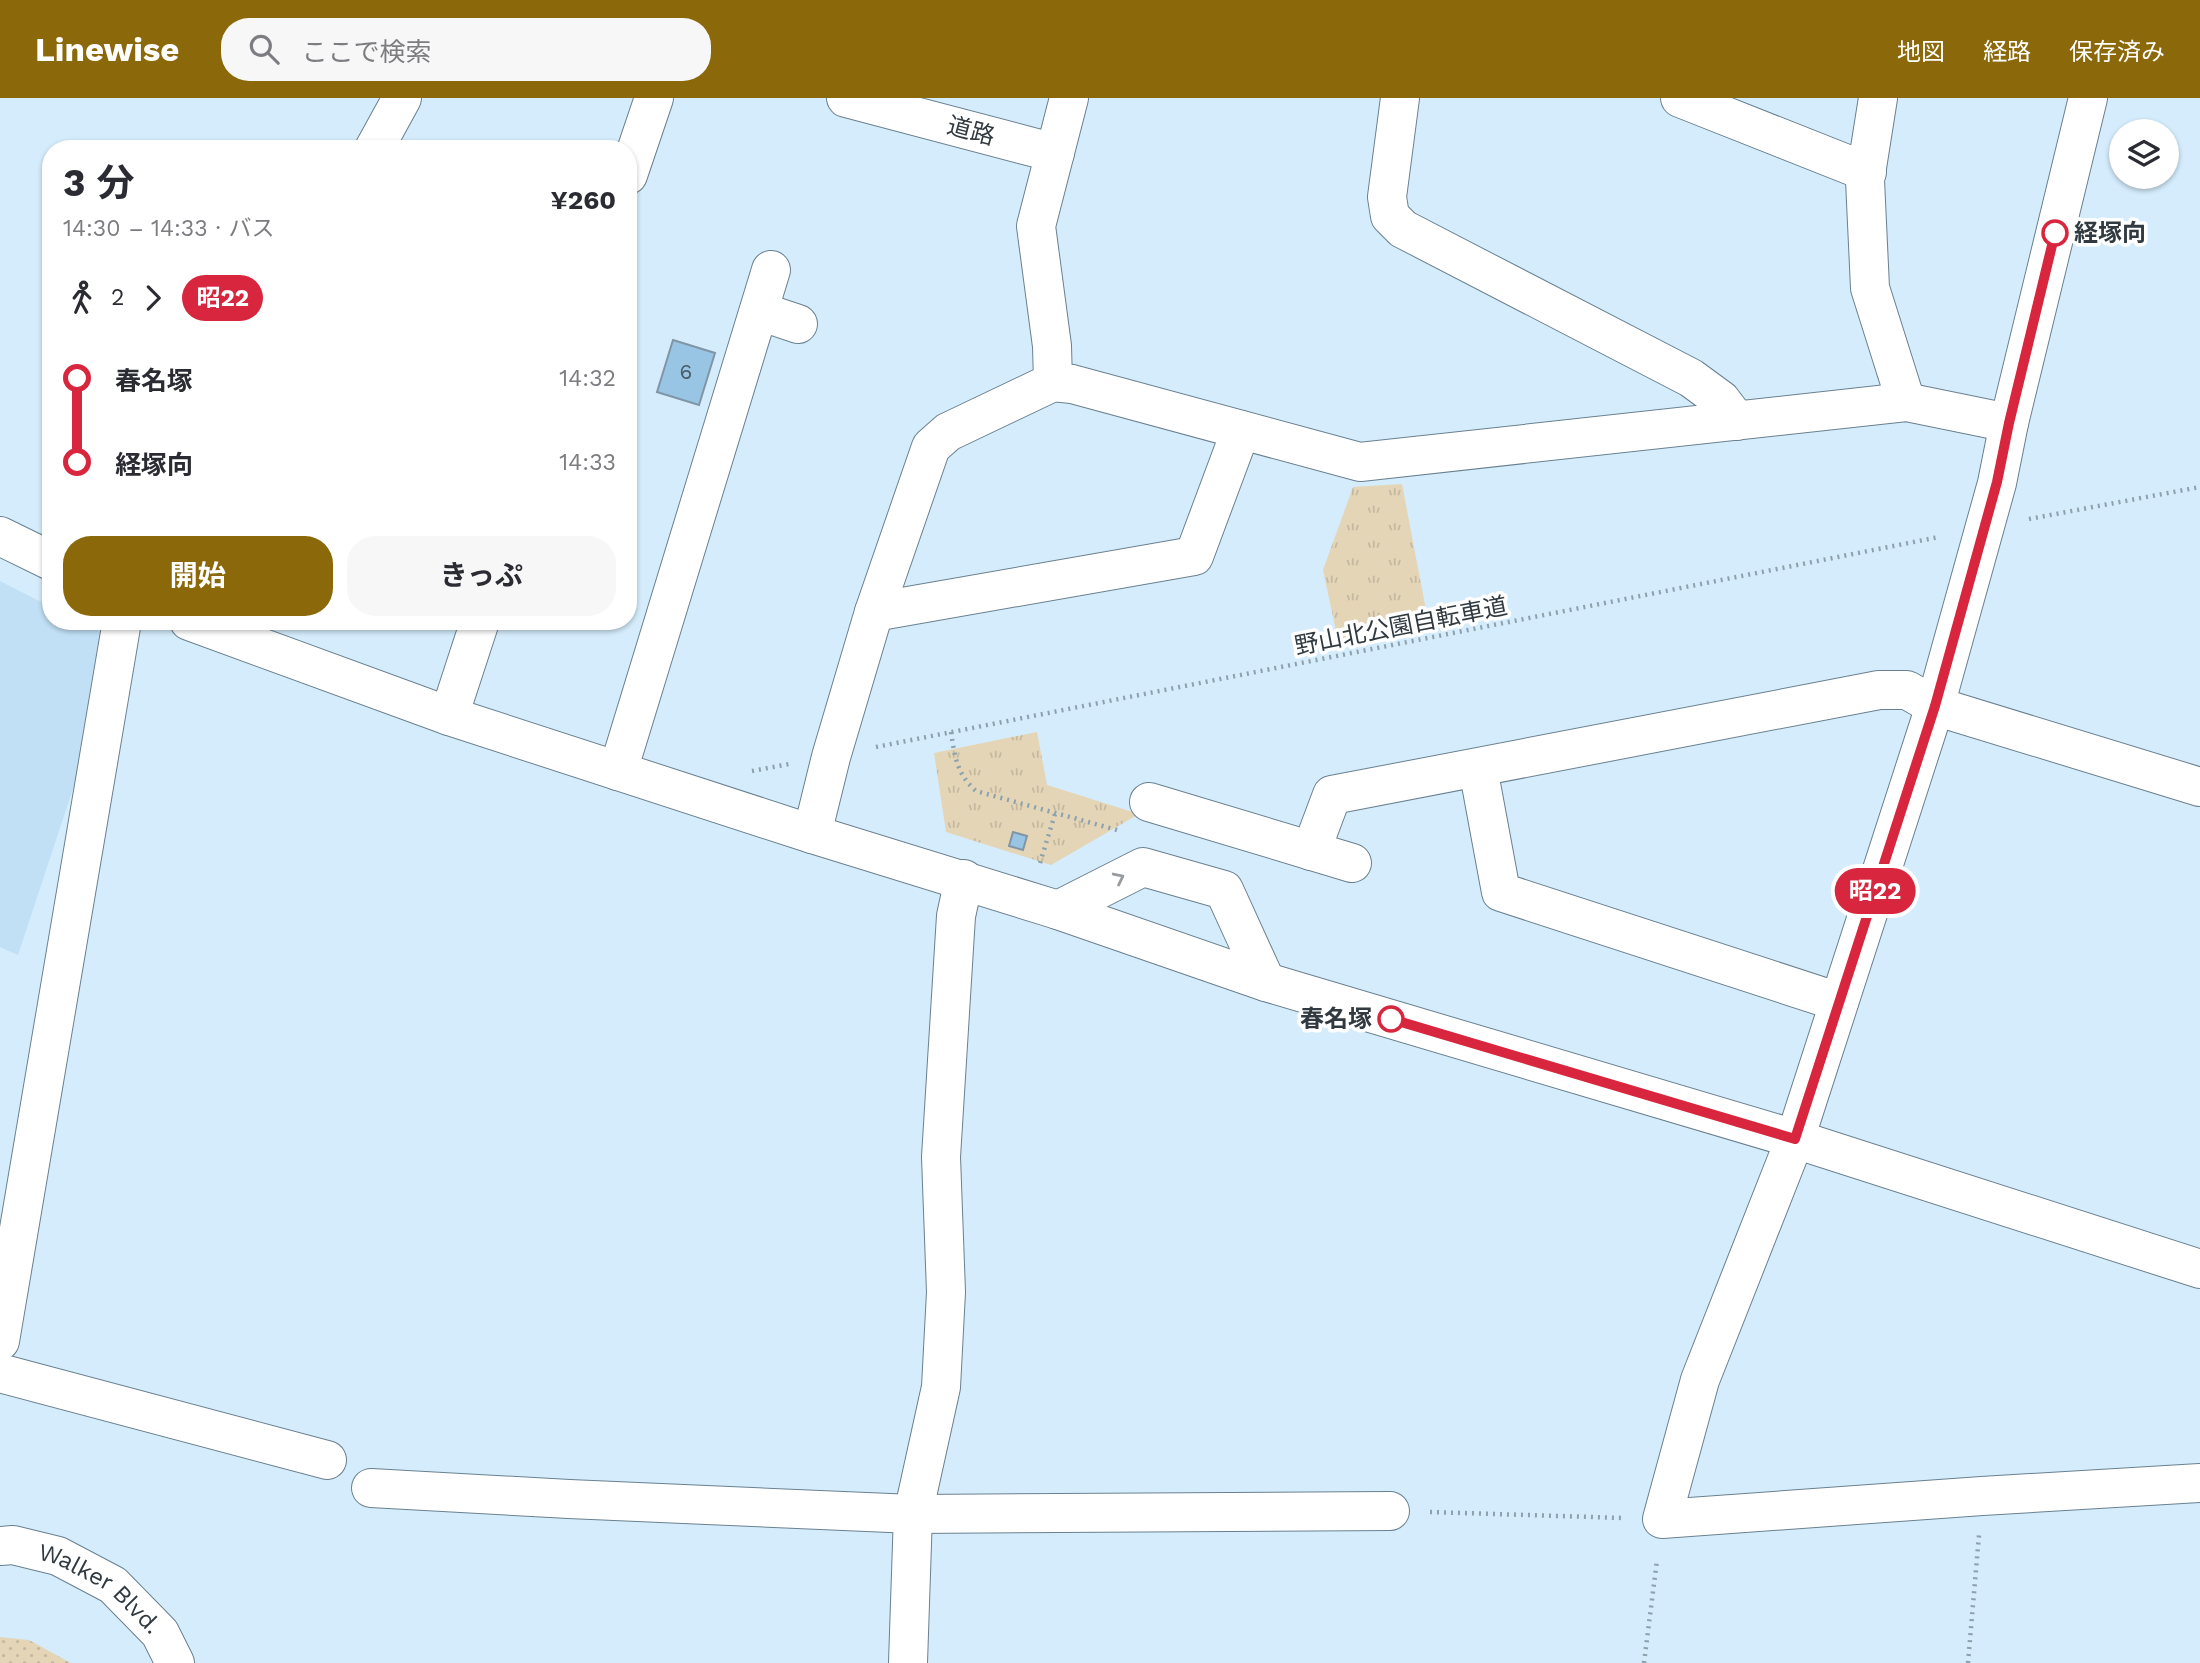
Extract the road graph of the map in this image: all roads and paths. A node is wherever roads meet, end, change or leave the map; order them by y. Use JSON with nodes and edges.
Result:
{"nodes":[{"id":1,"x":402,"y":98,"type":"edge"},
{"id":2,"x":654,"y":98,"type":"edge"},
{"id":3,"x":846,"y":98,"type":"edge"},
{"id":4,"x":1069,"y":98,"type":"edge"},
{"id":5,"x":1400,"y":98,"type":"edge"},
{"id":6,"x":1680,"y":98,"type":"edge"},
{"id":7,"x":1878,"y":98,"type":"edge"},
{"id":8,"x":2088,"y":98,"type":"edge"},
{"id":9,"x":379,"y":140,"type":"edge"},
{"id":10,"x":637,"y":148,"type":"edge"},
{"id":11,"x":1055,"y":153,"type":"junction"},
{"id":12,"x":1867,"y":172,"type":"junction"},
{"id":13,"x":771,"y":270,"type":"dead end"},
{"id":14,"x":759,"y":312,"type":"junction"},
{"id":15,"x":798,"y":324,"type":"dead end"},
{"id":16,"x":1053,"y":382,"type":"junction"},
{"id":17,"x":1906,"y":402,"type":"junction"},
{"id":18,"x":1737,"y":421,"type":"junction"},
{"id":19,"x":2009,"y":423,"type":"junction"},
{"id":20,"x":1241,"y":430,"type":"junction"},
{"id":21,"x":2200,"y":487,"type":"edge"},
{"id":22,"x":2022,"y":520,"type":"dead end"},
{"id":23,"x":1949,"y":535,"type":"dead end"},
{"id":24,"x":0,"y":536,"type":"edge"},
{"id":25,"x":42,"y":557,"type":"edge"},
{"id":26,"x":874,"y":611,"type":"junction"},
{"id":27,"x":120,"y":630,"type":"edge"},
{"id":28,"x":214,"y":630,"type":"edge"},
{"id":29,"x":477,"y":630,"type":"edge"},
{"id":30,"x":1935,"y":706,"type":"junction"},
{"id":31,"x":449,"y":716,"type":"junction"},
{"id":32,"x":951,"y":732,"type":"junction"},
{"id":33,"x":872,"y":748,"type":"dead end"},
{"id":34,"x":794,"y":763,"type":"dead end"},
{"id":35,"x":1478,"y":768,"type":"junction"},
{"id":36,"x":618,"y":771,"type":"junction"},
{"id":37,"x":745,"y":773,"type":"dead end"},
{"id":38,"x":2200,"y":788,"type":"edge"},
{"id":39,"x":1149,"y":803,"type":"dead end"},
{"id":40,"x":1055,"y":814,"type":"junction"},
{"id":41,"x":1121,"y":832,"type":"dead end"},
{"id":42,"x":813,"y":834,"type":"junction"},
{"id":43,"x":1311,"y":851,"type":"junction"},
{"id":44,"x":1352,"y":863,"type":"dead end"},
{"id":45,"x":1039,"y":869,"type":"dead end"},
{"id":46,"x":964,"y":879,"type":"junction"},
{"id":47,"x":1058,"y":910,"type":"junction"},
{"id":48,"x":1266,"y":982,"type":"junction"},
{"id":49,"x":1839,"y":1002,"type":"junction"},
{"id":50,"x":1795,"y":1139,"type":"junction"},
{"id":51,"x":2200,"y":1269,"type":"edge"},
{"id":52,"x":0,"y":1341,"type":"edge"},
{"id":53,"x":0,"y":1373,"type":"edge"},
{"id":54,"x":327,"y":1460,"type":"dead end"},
{"id":55,"x":2200,"y":1483,"type":"edge"},
{"id":56,"x":370,"y":1488,"type":"dead end"},
{"id":57,"x":1982,"y":1496,"type":"junction"},
{"id":58,"x":1391,"y":1511,"type":"joint"},
{"id":59,"x":913,"y":1514,"type":"junction"},
{"id":60,"x":1662,"y":1519,"type":"junction"},
{"id":61,"x":0,"y":1546,"type":"edge"},
{"id":62,"x":175,"y":1663,"type":"edge"},
{"id":63,"x":908,"y":1663,"type":"edge"},
{"id":64,"x":1644,"y":1663,"type":"edge"},
{"id":65,"x":1968,"y":1663,"type":"edge"}],
"edges":[{"from":1,"to":9,"type":"street"},
{"from":2,"to":10,"type":"street"},
{"from":3,"to":11,"type":"street","name":"道路"},
{"from":4,"to":11,"type":"street"},
{"from":5,"to":18,"type":"street"},
{"from":6,"to":12,"type":"street"},
{"from":7,"to":12,"type":"street"},
{"from":8,"to":19,"type":"street"},
{"from":11,"to":16,"type":"street"},
{"from":12,"to":17,"type":"street"},
{"from":13,"to":14,"type":"street"},
{"from":14,"to":15,"type":"street"},
{"from":14,"to":36,"type":"street"},
{"from":16,"to":20,"type":"street"},
{"from":16,"to":26,"type":"street"},
{"from":17,"to":18,"type":"street"},
{"from":17,"to":19,"type":"street"},
{"from":18,"to":20,"type":"street"},
{"from":19,"to":30,"type":"street"},
{"from":20,"to":26,"type":"street"},
{"from":21,"to":22,"type":"path"},
{"from":23,"to":32,"type":"path","name":"野山北公園自転車道"},
{"from":24,"to":25,"type":"street"},
{"from":26,"to":42,"type":"street"},
{"from":27,"to":52,"type":"street"},
{"from":28,"to":31,"type":"street"},
{"from":29,"to":31,"type":"street"},
{"from":30,"to":35,"type":"street"},
{"from":30,"to":38,"type":"street"},
{"from":30,"to":49,"type":"street"},
{"from":31,"to":36,"type":"street"},
{"from":32,"to":33,"type":"path","name":"野山北公園自転車道"},
{"from":32,"to":40,"type":"path"},
{"from":34,"to":37,"type":"path"},
{"from":35,"to":43,"type":"street"},
{"from":35,"to":49,"type":"street"},
{"from":36,"to":42,"type":"street"},
{"from":39,"to":43,"type":"street"},
{"from":40,"to":41,"type":"path"},
{"from":40,"to":45,"type":"path"},
{"from":42,"to":46,"type":"street"},
{"from":43,"to":44,"type":"street"},
{"from":46,"to":47,"type":"street"},
{"from":46,"to":59,"type":"street"},
{"from":47,"to":48,"type":"street"},
{"from":47,"to":48,"type":"street","one_way":true},
{"from":48,"to":50,"type":"street"},
{"from":49,"to":50,"type":"street"},
{"from":50,"to":51,"type":"street"},
{"from":50,"to":60,"type":"street"},
{"from":53,"to":54,"type":"street"},
{"from":55,"to":57,"type":"street"},
{"from":56,"to":59,"type":"street"},
{"from":57,"to":60,"type":"street"},
{"from":57,"to":65,"type":"path"},
{"from":58,"to":59,"type":"street"},
{"from":58,"to":60,"type":"path"},
{"from":59,"to":63,"type":"street"},
{"from":60,"to":64,"type":"path"},
{"from":61,"to":62,"type":"street","name":"Walker Blvd."}]}
